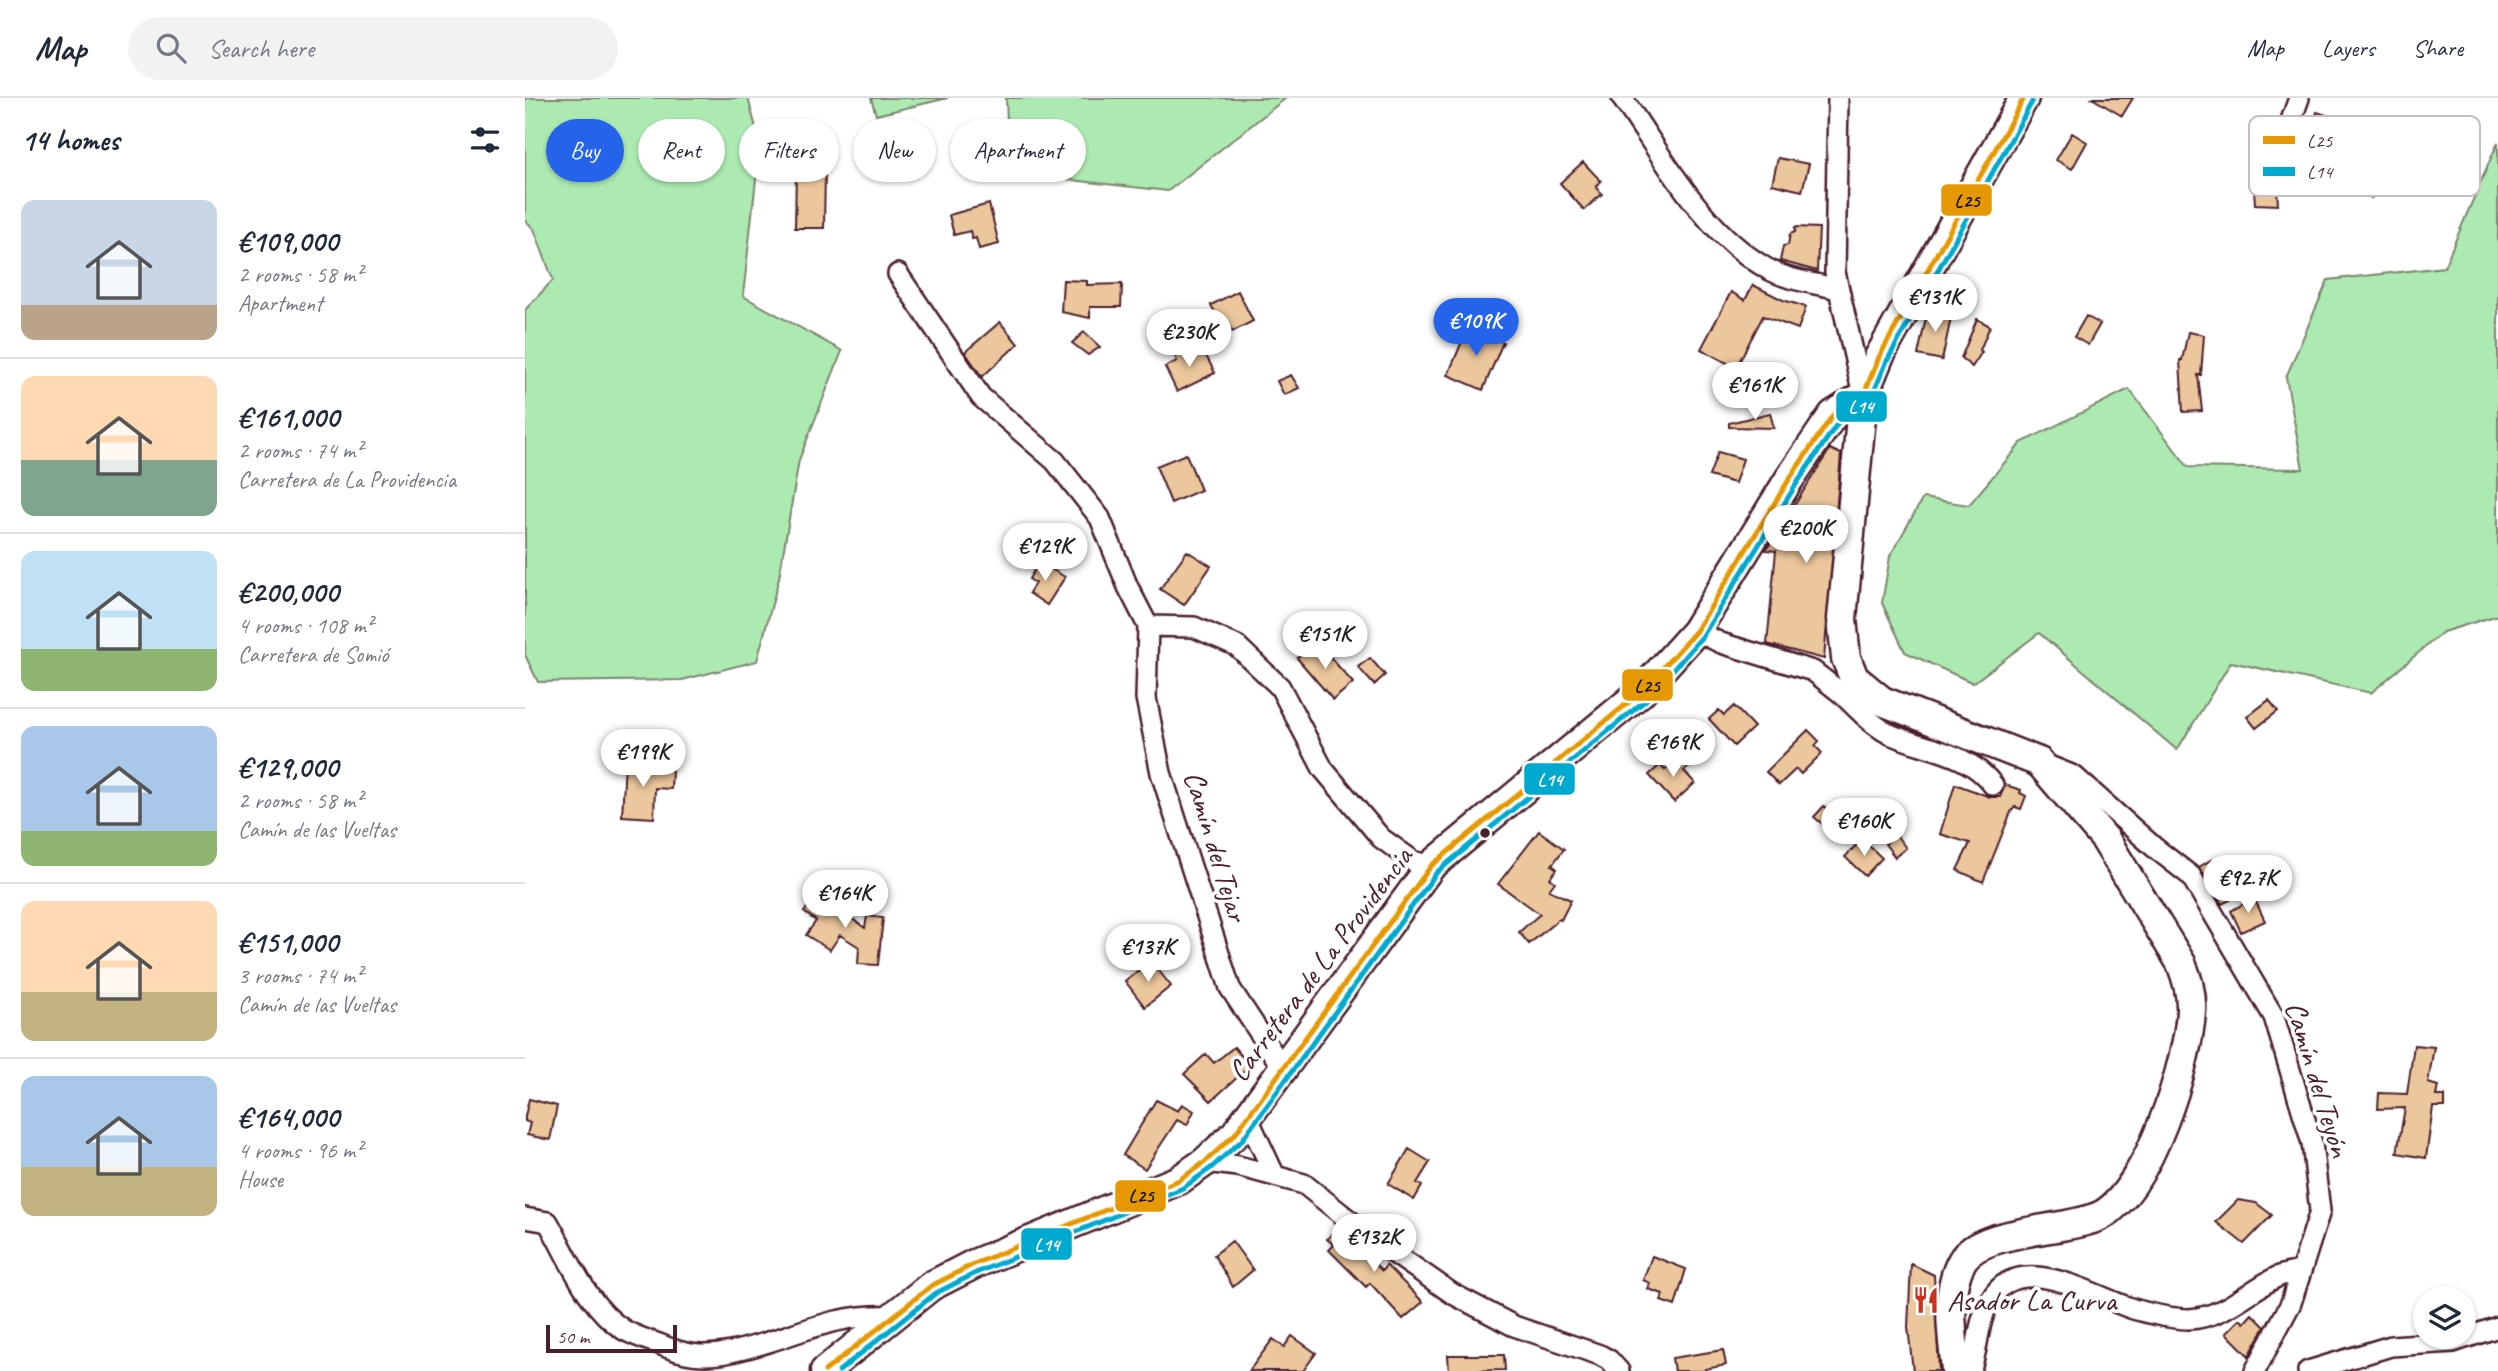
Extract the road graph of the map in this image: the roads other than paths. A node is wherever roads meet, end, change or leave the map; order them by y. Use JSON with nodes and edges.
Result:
{"nodes":[{"id":1,"x":1622,"y":98,"type":"edge"},
{"id":2,"x":1838,"y":98,"type":"edge"},
{"id":3,"x":2024,"y":98,"type":"edge"},
{"id":4,"x":2299,"y":98,"type":"edge"},
{"id":5,"x":2293,"y":116,"type":"edge"},
{"id":6,"x":898,"y":274,"type":"dead end"},
{"id":7,"x":1837,"y":289,"type":"junction"},
{"id":8,"x":1863,"y":396,"type":"junction"},
{"id":9,"x":1148,"y":626,"type":"junction"},
{"id":10,"x":1696,"y":631,"type":"junction"},
{"id":11,"x":1848,"y":686,"type":"junction"},
{"id":12,"x":2039,"y":762,"type":"junction"},
{"id":13,"x":1993,"y":785,"type":"dead end"},
{"id":14,"x":1431,"y":866,"type":"junction"},
{"id":15,"x":1282,"y":1067,"type":"junction"},
{"id":16,"x":1247,"y":1116,"type":"junction"},
{"id":17,"x":1261,"y":1143,"type":"junction"},
{"id":18,"x":1205,"y":1162,"type":"junction"},
{"id":19,"x":1238,"y":1166,"type":"junction"},
{"id":20,"x":1275,"y":1176,"type":"junction"},
{"id":21,"x":525,"y":1218,"type":"edge"},
{"id":22,"x":2301,"y":1272,"type":"junction"},
{"id":23,"x":892,"y":1316,"type":"junction"},
{"id":24,"x":2498,"y":1326,"type":"edge"},
{"id":25,"x":825,"y":1371,"type":"edge"},
{"id":26,"x":1619,"y":1371,"type":"edge"},
{"id":27,"x":1956,"y":1371,"type":"edge"},
{"id":28,"x":1970,"y":1371,"type":"edge"},
{"id":29,"x":2255,"y":1371,"type":"edge"},
{"id":30,"x":2308,"y":1371,"type":"edge"}],
"edges":[{"from":1,"to":7,"type":"street"},
{"from":2,"to":7,"type":"street"},
{"from":3,"to":8,"type":"street"},
{"from":4,"to":5,"type":"street"},
{"from":6,"to":9,"type":"street"},
{"from":7,"to":8,"type":"street"},
{"from":8,"to":10,"type":"street","name":"Carretera de La Providencia"},
{"from":8,"to":11,"type":"street"},
{"from":9,"to":14,"type":"street"},
{"from":9,"to":15,"type":"street","name":"Camín del Tejar"},
{"from":10,"to":11,"type":"street"},
{"from":10,"to":14,"type":"street","name":"Carretera de La Providencia"},
{"from":11,"to":12,"type":"street"},
{"from":11,"to":13,"type":"street"},
{"from":12,"to":22,"type":"street","name":"Camín del Teyón"},
{"from":12,"to":27,"type":"street"},
{"from":14,"to":15,"type":"street","name":"Carretera de La Providencia"},
{"from":15,"to":16,"type":"street","name":"Carretera de La Providencia"},
{"from":16,"to":17,"type":"street"},
{"from":16,"to":18,"type":"street","name":"Carretera de La Providencia"},
{"from":17,"to":19,"type":"street"},
{"from":17,"to":20,"type":"street"},
{"from":18,"to":19,"type":"street"},
{"from":18,"to":23,"type":"street","name":"Carretera de La Providencia"},
{"from":19,"to":20,"type":"street"},
{"from":20,"to":26,"type":"street"},
{"from":21,"to":23,"type":"street"},
{"from":22,"to":28,"type":"street"},
{"from":22,"to":29,"type":"street","name":"Camín del Teyón"},
{"from":23,"to":25,"type":"street","name":"Carretera de La Providencia"},
{"from":24,"to":30,"type":"street"}]}
